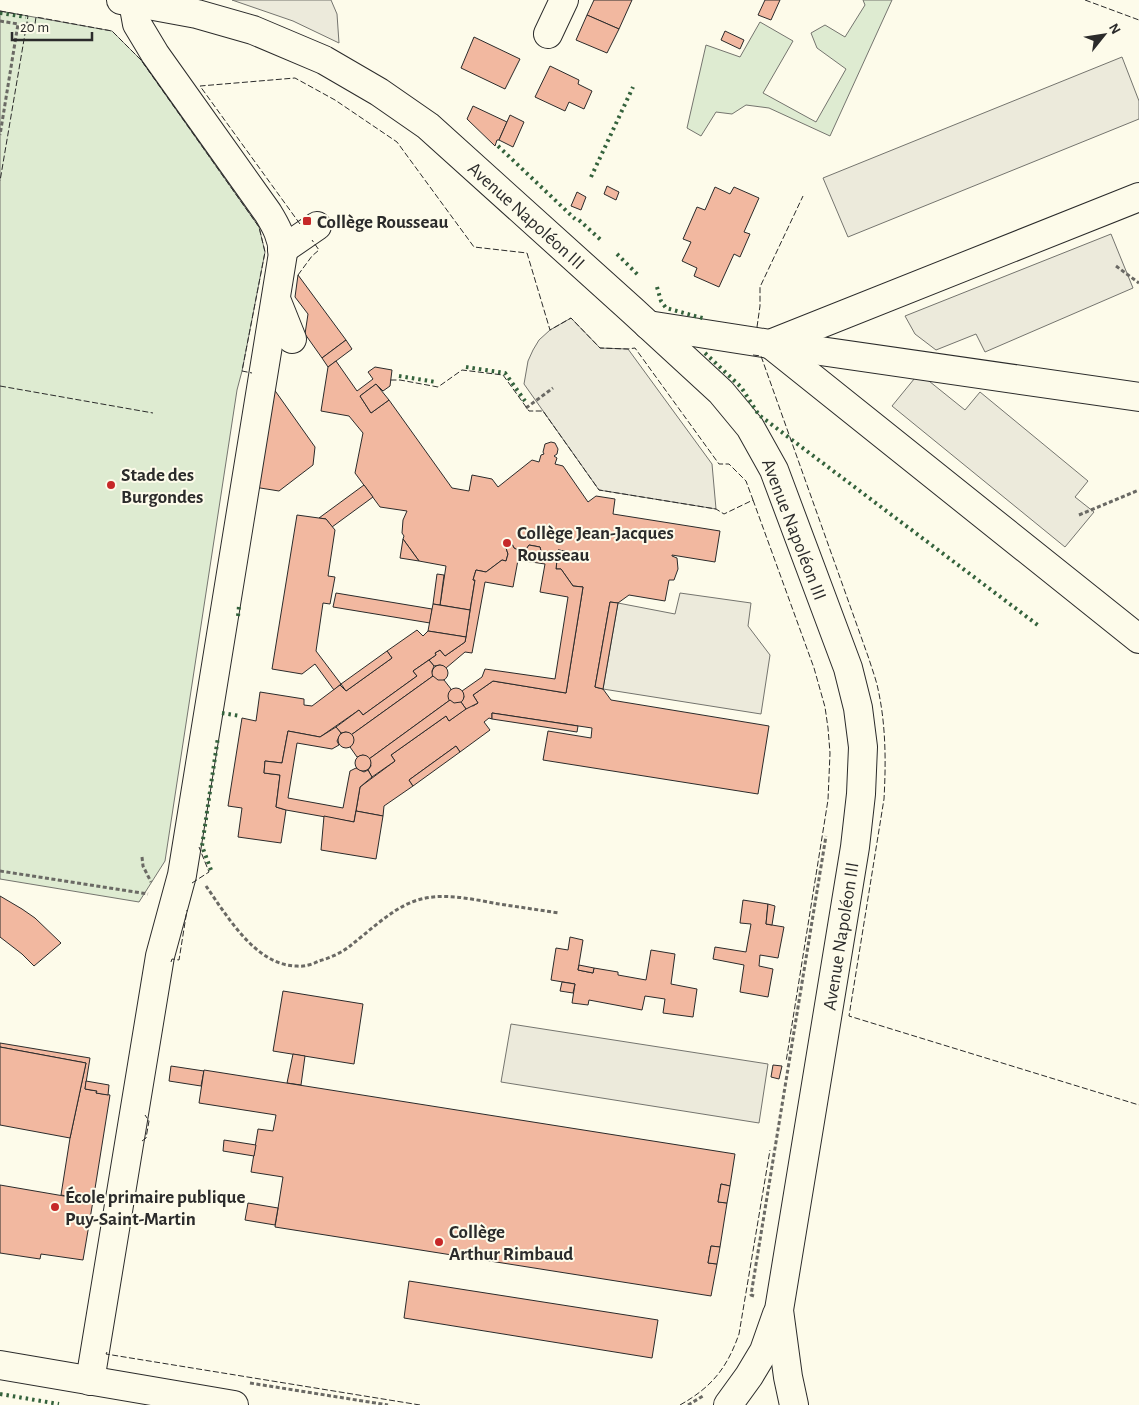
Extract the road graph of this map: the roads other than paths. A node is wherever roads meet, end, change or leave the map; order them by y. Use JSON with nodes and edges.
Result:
{"nodes":[{"id":1,"x":564,"y":0,"type":"edge"},
{"id":2,"x":127,"y":1,"type":"edge"},
{"id":3,"x":548,"y":34,"type":"dead end"},
{"id":4,"x":1139,"y":197,"type":"edge"},
{"id":5,"x":317,"y":226,"type":"dead end"},
{"id":6,"x":282,"y":250,"type":"junction"},
{"id":7,"x":275,"y":298,"type":"junction"},
{"id":8,"x":648,"y":325,"type":"junction"},
{"id":9,"x":292,"y":339,"type":"dead end"},
{"id":10,"x":770,"y":344,"type":"junction"},
{"id":11,"x":1139,"y":397,"type":"edge"},
{"id":12,"x":1139,"y":639,"type":"edge"},
{"id":13,"x":779,"y":1310,"type":"junction"},
{"id":14,"x":0,"y":1365,"type":"edge"},
{"id":15,"x":90,"y":1381,"type":"junction"},
{"id":16,"x":234,"y":1405,"type":"edge"},
{"id":17,"x":728,"y":1405,"type":"edge"},
{"id":18,"x":794,"y":1405,"type":"edge"}],
"edges":[{"from":1,"to":3,"type":"street"},
{"from":2,"to":6,"type":"street"},
{"from":2,"to":8,"type":"street","name":"Avenue Napoléon III"},
{"from":4,"to":10,"type":"street"},
{"from":5,"to":6,"type":"street"},
{"from":6,"to":7,"type":"street"},
{"from":7,"to":9,"type":"street"},
{"from":7,"to":15,"type":"street"},
{"from":8,"to":10,"type":"street"},
{"from":8,"to":13,"type":"street","name":"Avenue Napoléon III"},
{"from":10,"to":11,"type":"street"},
{"from":10,"to":12,"type":"street"},
{"from":13,"to":17,"type":"street","name":"Avenue Napoléon III"},
{"from":13,"to":18,"type":"street","name":"Avenue Napoléon III"},
{"from":14,"to":15,"type":"street"},
{"from":15,"to":16,"type":"street"}]}
